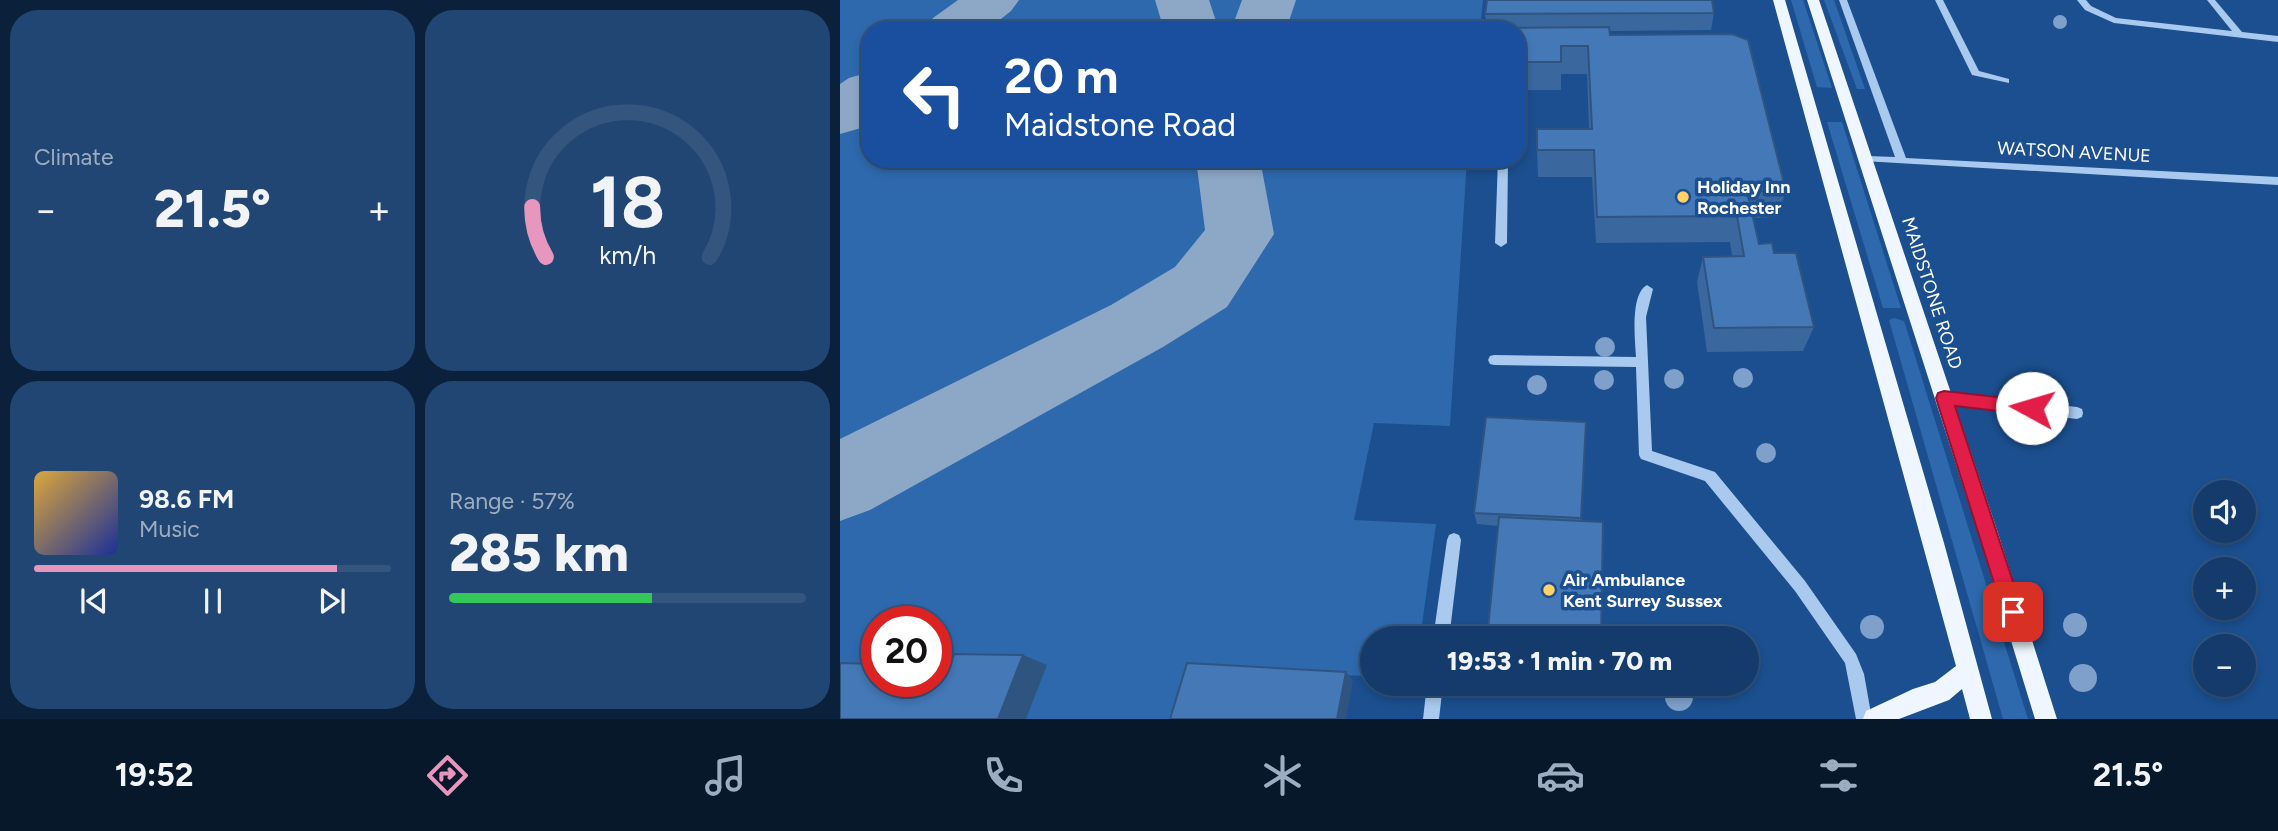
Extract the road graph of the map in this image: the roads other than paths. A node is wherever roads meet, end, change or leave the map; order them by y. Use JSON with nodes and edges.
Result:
{"nodes":[{"id":1,"x":1779,"y":0,"type":"edge"},
{"id":2,"x":1813,"y":0,"type":"edge"},
{"id":3,"x":1843,"y":0,"type":"edge"},
{"id":4,"x":1939,"y":0,"type":"edge"},
{"id":5,"x":2081,"y":0,"type":"edge"},
{"id":6,"x":2211,"y":0,"type":"edge"},
{"id":7,"x":2240,"y":35,"type":"junction"},
{"id":8,"x":2278,"y":39,"type":"edge"},
{"id":9,"x":2006,"y":81,"type":"dead end"},
{"id":10,"x":1867,"y":159,"type":"junction"},
{"id":11,"x":1902,"y":161,"type":"junction"},
{"id":12,"x":1503,"y":168,"type":"edge"},
{"id":13,"x":2278,"y":181,"type":"edge"},
{"id":14,"x":1501,"y":243,"type":"dead end"},
{"id":15,"x":1647,"y":289,"type":"dead end"},
{"id":16,"x":1494,"y":360,"type":"dead end"},
{"id":17,"x":1643,"y":362,"type":"junction"},
{"id":18,"x":1944,"y":398,"type":"junction"},
{"id":19,"x":2077,"y":412,"type":"dead end"},
{"id":20,"x":1454,"y":540,"type":"dead end"},
{"id":21,"x":1443,"y":626,"type":"edge"},
{"id":22,"x":1968,"y":670,"type":"junction"},
{"id":23,"x":1434,"y":696,"type":"edge"},
{"id":24,"x":1432,"y":719,"type":"edge"},
{"id":25,"x":1864,"y":719,"type":"edge"},
{"id":26,"x":1874,"y":719,"type":"edge"},
{"id":27,"x":1981,"y":719,"type":"edge"},
{"id":28,"x":2046,"y":719,"type":"edge"}],
"edges":[{"from":1,"to":22,"type":"main road"},
{"from":2,"to":10,"type":"main road","name":"MAIDSTONE ROAD"},
{"from":3,"to":11,"type":"street"},
{"from":4,"to":9,"type":"street"},
{"from":5,"to":7,"type":"street"},
{"from":6,"to":7,"type":"street"},
{"from":7,"to":8,"type":"street"},
{"from":10,"to":11,"type":"street","name":"WATSON AVENUE"},
{"from":10,"to":18,"type":"main road","name":"MAIDSTONE ROAD"},
{"from":11,"to":13,"type":"street","name":"WATSON AVENUE"},
{"from":12,"to":14,"type":"street"},
{"from":15,"to":17,"type":"street"},
{"from":16,"to":17,"type":"street"},
{"from":17,"to":25,"type":"street"},
{"from":18,"to":19,"type":"street"},
{"from":18,"to":28,"type":"main road","name":"MAIDSTONE ROAD"},
{"from":20,"to":21,"type":"street"},
{"from":22,"to":26,"type":"main road"},
{"from":22,"to":27,"type":"main road"},
{"from":23,"to":24,"type":"street"}]}
